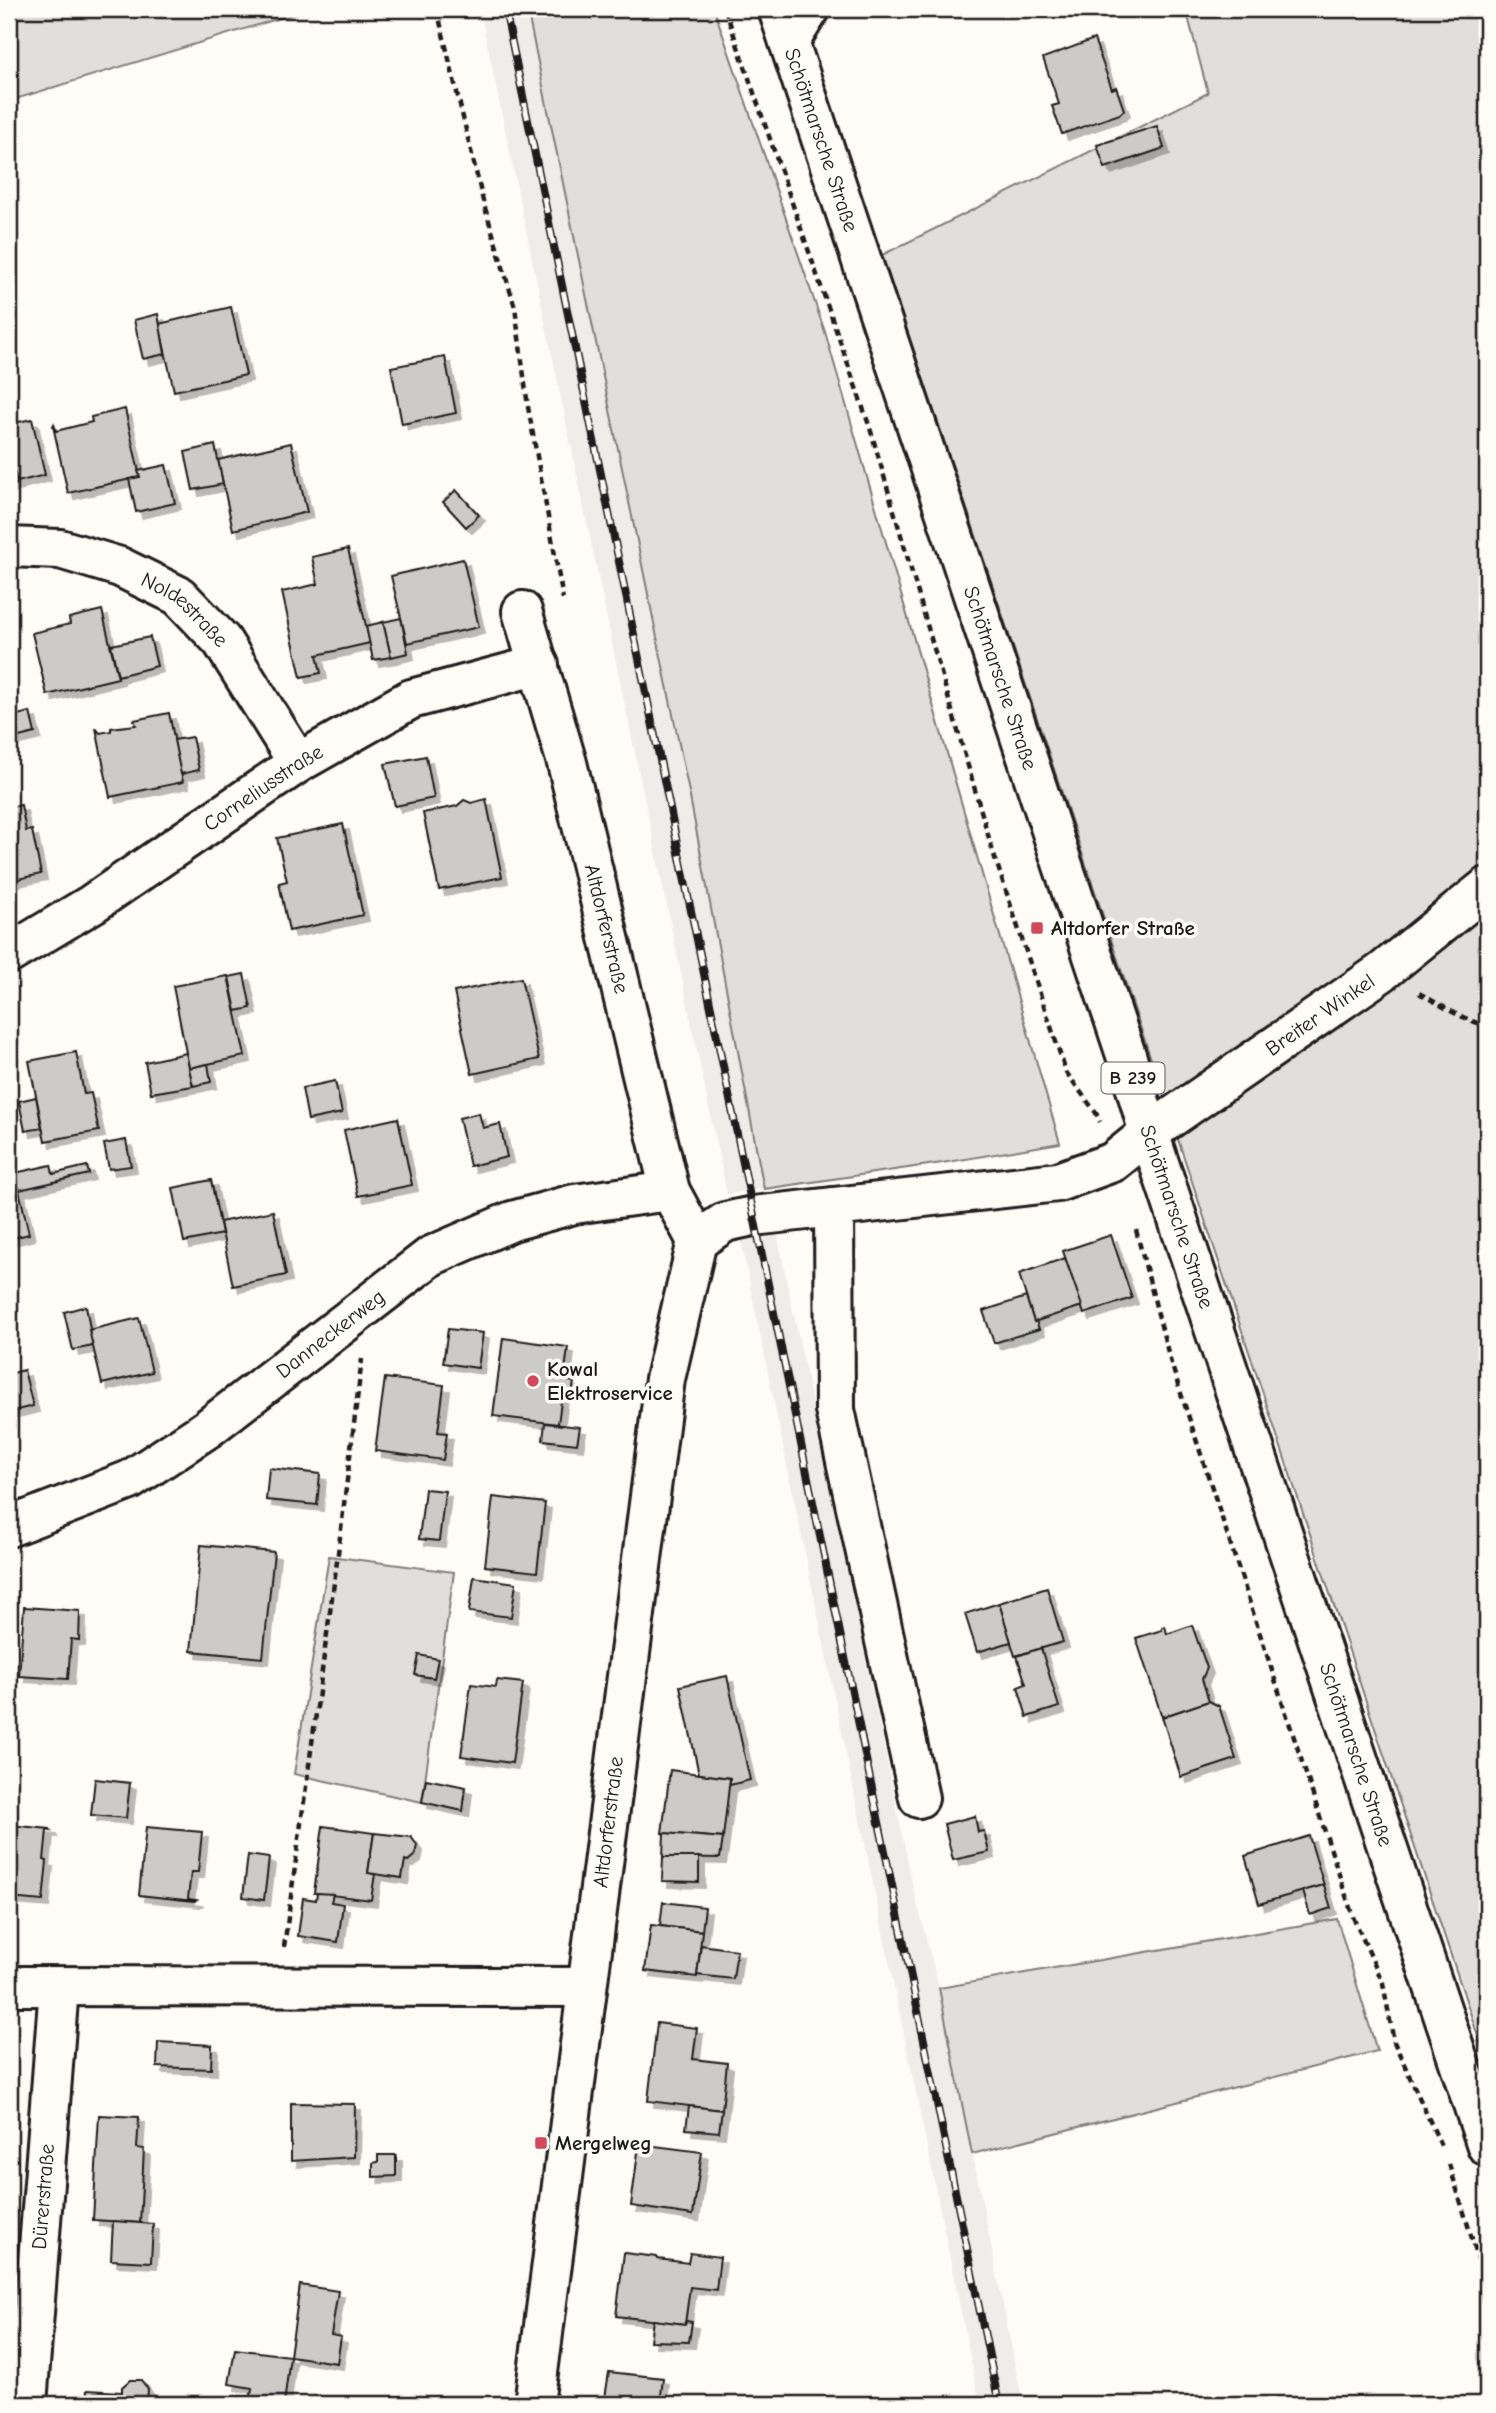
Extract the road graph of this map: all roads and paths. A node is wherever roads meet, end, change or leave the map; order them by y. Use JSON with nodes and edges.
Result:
{"nodes":[{"id":1,"x":437,"y":9,"type":"edge"},
{"id":2,"x":725,"y":9,"type":"edge"},
{"id":3,"x":810,"y":9,"type":"edge"},
{"id":4,"x":783,"y":25,"type":"edge"},
{"id":5,"x":9,"y":547,"type":"edge"},
{"id":6,"x":564,"y":604,"type":"dead end"},
{"id":7,"x":522,"y":611,"type":"dead end"},
{"id":8,"x":539,"y":665,"type":"junction"},
{"id":9,"x":298,"y":763,"type":"junction"},
{"id":10,"x":1487,"y":887,"type":"edge"},
{"id":11,"x":9,"y":954,"type":"edge"},
{"id":12,"x":1382,"y":972,"type":"junction"},
{"id":13,"x":1487,"y":1027,"type":"edge"},
{"id":14,"x":1149,"y":1133,"type":"junction"},
{"id":15,"x":1113,"y":1162,"type":"junction"},
{"id":16,"x":670,"y":1191,"type":"junction"},
{"id":17,"x":834,"y":1207,"type":"junction"},
{"id":18,"x":1134,"y":1222,"type":"dead end"},
{"id":19,"x":697,"y":1241,"type":"junction"},
{"id":20,"x":355,"y":1316,"type":"junction"},
{"id":21,"x":9,"y":1527,"type":"edge"},
{"id":22,"x":919,"y":1798,"type":"dead end"},
{"id":23,"x":9,"y":1986,"type":"edge"},
{"id":24,"x":278,"y":1986,"type":"junction"},
{"id":25,"x":59,"y":1987,"type":"junction"},
{"id":26,"x":587,"y":1987,"type":"junction"},
{"id":27,"x":1487,"y":2146,"type":"edge"},
{"id":28,"x":1487,"y":2287,"type":"edge"},
{"id":29,"x":27,"y":2404,"type":"edge"},
{"id":30,"x":534,"y":2404,"type":"edge"}],
"edges":[{"from":1,"to":6,"type":"path"},
{"from":2,"to":15,"type":"path"},
{"from":3,"to":4,"type":"street"},
{"from":4,"to":14,"type":"street","name":"Schötmarsche Straße","number":"B 239"},
{"from":5,"to":9,"type":"street","name":"Noldestraße"},
{"from":7,"to":8,"type":"street","name":"Altdorferstraße"},
{"from":8,"to":9,"type":"street","name":"Corneliusstraße"},
{"from":8,"to":16,"type":"street","name":"Altdorferstraße"},
{"from":9,"to":11,"type":"street","name":"Corneliusstraße"},
{"from":10,"to":12,"type":"street","name":"Breiter Winkel"},
{"from":12,"to":13,"type":"path"},
{"from":12,"to":14,"type":"street","name":"Breiter Winkel"},
{"from":14,"to":15,"type":"street"},
{"from":14,"to":27,"type":"street","name":"Schötmarsche Straße","number":"B 239"},
{"from":15,"to":17,"type":"street"},
{"from":16,"to":19,"type":"street","name":"Altdorferstraße"},
{"from":16,"to":20,"type":"street","name":"Danneckerweg"},
{"from":17,"to":19,"type":"street"},
{"from":17,"to":22,"type":"street"},
{"from":18,"to":28,"type":"path"},
{"from":19,"to":26,"type":"street","name":"Altdorferstraße"},
{"from":20,"to":21,"type":"street","name":"Danneckerweg"},
{"from":20,"to":24,"type":"path"},
{"from":23,"to":25,"type":"street"},
{"from":24,"to":25,"type":"street"},
{"from":24,"to":26,"type":"street"},
{"from":25,"to":29,"type":"street","name":"Dürerstraße"},
{"from":26,"to":30,"type":"street","name":"Altdorferstraße"}]}
